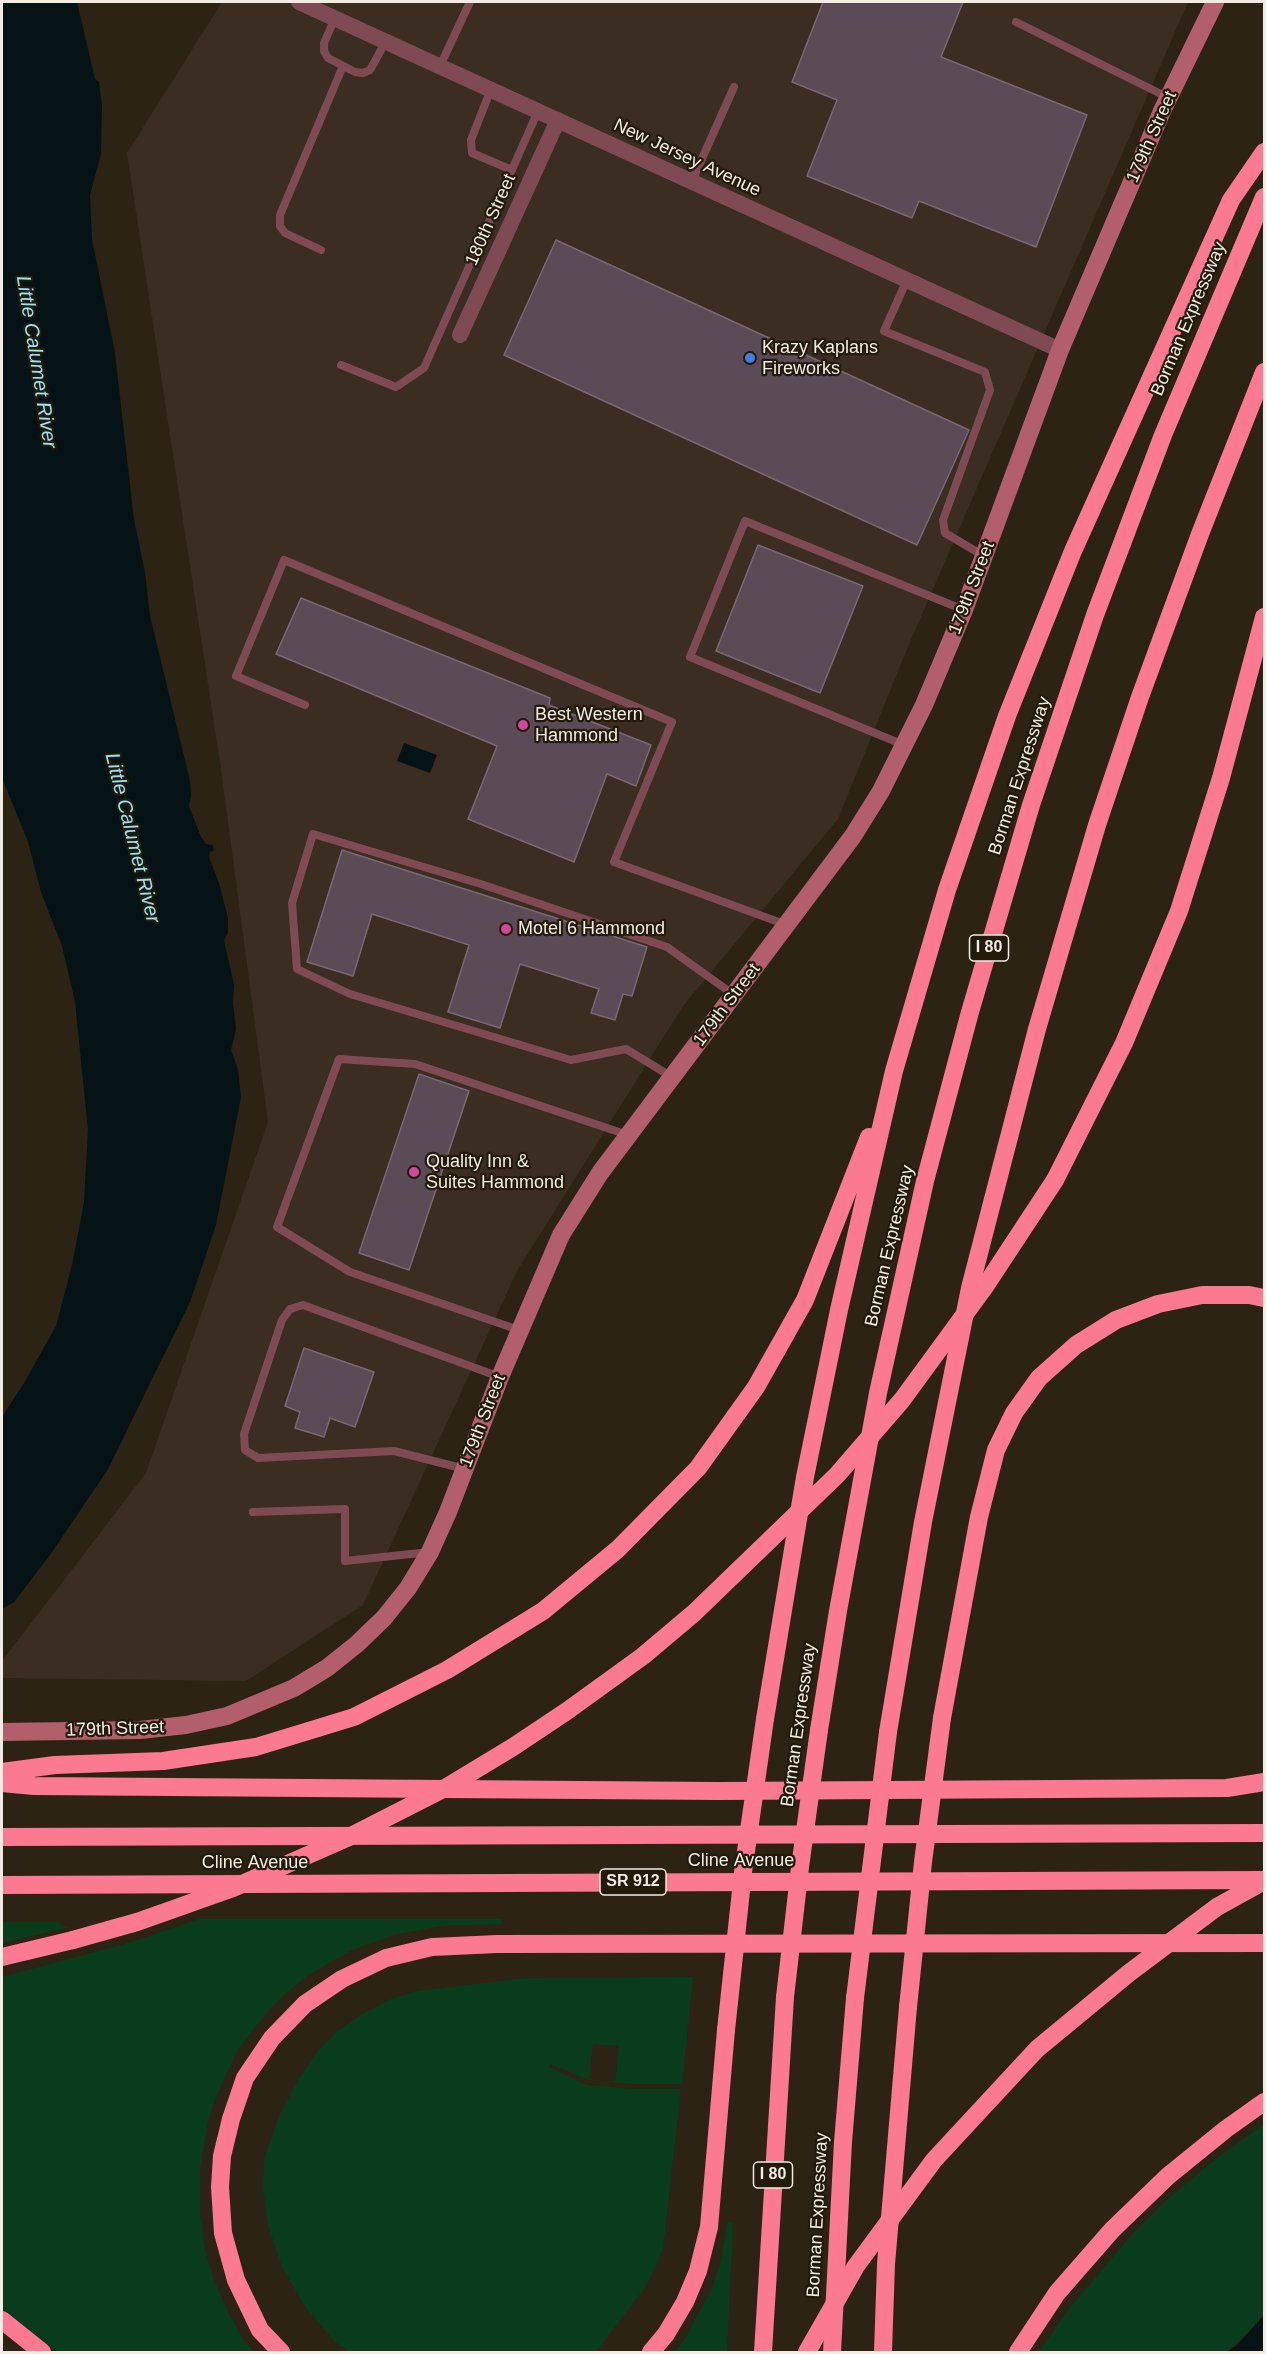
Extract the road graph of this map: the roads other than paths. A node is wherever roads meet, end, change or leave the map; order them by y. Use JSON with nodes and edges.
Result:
{"nodes":[{"id":1,"x":298,"y":2,"type":"edge"},
{"id":2,"x":470,"y":2,"type":"edge"},
{"id":3,"x":1215,"y":2,"type":"edge"},
{"id":4,"x":335,"y":18,"type":"junction"},
{"id":5,"x":1016,"y":22,"type":"dead end"},
{"id":6,"x":386,"y":41,"type":"junction"},
{"id":7,"x":343,"y":66,"type":"junction"},
{"id":8,"x":440,"y":66,"type":"junction"},
{"id":9,"x":734,"y":87,"type":"dead end"},
{"id":10,"x":491,"y":89,"type":"junction"},
{"id":11,"x":1169,"y":98,"type":"junction"},
{"id":12,"x":538,"y":111,"type":"junction"},
{"id":13,"x":558,"y":120,"type":"junction"},
{"id":14,"x":1264,"y":152,"type":"edge"},
{"id":15,"x":512,"y":170,"type":"junction"},
{"id":16,"x":692,"y":181,"type":"junction"},
{"id":17,"x":1264,"y":197,"type":"edge"},
{"id":18,"x":321,"y":250,"type":"dead end"},
{"id":19,"x":907,"y":280,"type":"junction"},
{"id":20,"x":460,"y":336,"type":"dead end"},
{"id":21,"x":1059,"y":350,"type":"junction"},
{"id":22,"x":341,"y":365,"type":"dead end"},
{"id":23,"x":1264,"y":372,"type":"edge"},
{"id":24,"x":984,"y":556,"type":"junction"},
{"id":25,"x":964,"y":610,"type":"junction"},
{"id":26,"x":1264,"y":616,"type":"edge"},
{"id":27,"x":305,"y":705,"type":"dead end"},
{"id":28,"x":904,"y":745,"type":"junction"},
{"id":29,"x":788,"y":926,"type":"junction"},
{"id":30,"x":734,"y":995,"type":"junction"},
{"id":31,"x":894,"y":1071,"type":"junction"},
{"id":32,"x":672,"y":1077,"type":"junction"},
{"id":33,"x":629,"y":1135,"type":"junction"},
{"id":34,"x":1264,"y":1298,"type":"edge"},
{"id":35,"x":519,"y":1329,"type":"junction"},
{"id":36,"x":500,"y":1377,"type":"junction"},
{"id":37,"x":465,"y":1469,"type":"junction"},
{"id":38,"x":253,"y":1512,"type":"dead end"},
{"id":39,"x":430,"y":1552,"type":"junction"},
{"id":40,"x":2,"y":1732,"type":"edge"},
{"id":41,"x":2,"y":1772,"type":"edge"},
{"id":42,"x":1264,"y":1782,"type":"edge"},
{"id":43,"x":2,"y":1783,"type":"edge"},
{"id":44,"x":1264,"y":1833,"type":"edge"},
{"id":45,"x":2,"y":1837,"type":"edge"},
{"id":46,"x":1264,"y":1881,"type":"edge"},
{"id":47,"x":2,"y":1885,"type":"edge"},
{"id":48,"x":1264,"y":1943,"type":"edge"},
{"id":49,"x":2,"y":1958,"type":"edge"},
{"id":50,"x":1264,"y":2102,"type":"edge"},
{"id":51,"x":2,"y":2320,"type":"edge"},
{"id":52,"x":42,"y":2352,"type":"edge"},
{"id":53,"x":281,"y":2352,"type":"edge"},
{"id":54,"x":651,"y":2352,"type":"edge"},
{"id":55,"x":763,"y":2352,"type":"edge"},
{"id":56,"x":807,"y":2352,"type":"edge"},
{"id":57,"x":832,"y":2352,"type":"edge"},
{"id":58,"x":884,"y":2352,"type":"edge"},
{"id":59,"x":1018,"y":2352,"type":"edge"}],
"edges":[{"from":1,"to":4,"type":"street","name":"New Jersey Avenue"},
{"from":2,"to":8,"type":"lane"},
{"from":3,"to":11,"type":"street","name":"179th Street"},
{"from":4,"to":6,"type":"street","name":"New Jersey Avenue"},
{"from":4,"to":7,"type":"lane"},
{"from":5,"to":11,"type":"lane"},
{"from":6,"to":7,"type":"lane"},
{"from":6,"to":8,"type":"street","name":"New Jersey Avenue"},
{"from":7,"to":18,"type":"lane"},
{"from":8,"to":10,"type":"street","name":"New Jersey Avenue"},
{"from":9,"to":16,"type":"lane"},
{"from":10,"to":12,"type":"street","name":"New Jersey Avenue"},
{"from":10,"to":15,"type":"lane"},
{"from":11,"to":21,"type":"street","name":"179th Street"},
{"from":12,"to":13,"type":"street","name":"New Jersey Avenue"},
{"from":12,"to":15,"type":"lane"},
{"from":13,"to":16,"type":"street","name":"New Jersey Avenue"},
{"from":13,"to":20,"type":"street","name":"180th Street"},
{"from":14,"to":31,"type":"highway"},
{"from":15,"to":22,"type":"lane"},
{"from":16,"to":19,"type":"street","name":"New Jersey Avenue"},
{"from":17,"to":55,"type":"highway","name":"Borman Expressway","number":"I 80","bridge":true},
{"from":19,"to":21,"type":"street","name":"New Jersey Avenue"},
{"from":19,"to":24,"type":"lane"},
{"from":21,"to":24,"type":"street","name":"179th Street"},
{"from":23,"to":57,"type":"highway","name":"Borman Expressway","bridge":true},
{"from":24,"to":25,"type":"street","name":"179th Street"},
{"from":25,"to":28,"type":"street","name":"179th Street"},
{"from":25,"to":28,"type":"lane"},
{"from":26,"to":49,"type":"highway","bridge":true},
{"from":27,"to":29,"type":"lane"},
{"from":28,"to":29,"type":"street","name":"179th Street"},
{"from":29,"to":30,"type":"street","name":"179th Street"},
{"from":30,"to":32,"type":"street","name":"179th Street"},
{"from":30,"to":32,"type":"lane"},
{"from":31,"to":41,"type":"highway"},
{"from":31,"to":54,"type":"highway","bridge":true},
{"from":32,"to":33,"type":"street","name":"179th Street"},
{"from":33,"to":35,"type":"street","name":"179th Street"},
{"from":33,"to":35,"type":"lane"},
{"from":34,"to":58,"type":"highway","bridge":true},
{"from":35,"to":36,"type":"street","name":"179th Street"},
{"from":36,"to":37,"type":"street","name":"179th Street"},
{"from":36,"to":37,"type":"lane"},
{"from":37,"to":39,"type":"street","name":"179th Street"},
{"from":38,"to":39,"type":"lane"},
{"from":39,"to":40,"type":"street","name":"179th Street"},
{"from":42,"to":43,"type":"highway"},
{"from":44,"to":45,"type":"highway","name":"Cline Avenue"},
{"from":46,"to":47,"type":"highway","name":"Cline Avenue","number":"SR 912"},
{"from":46,"to":56,"type":"highway","bridge":true},
{"from":48,"to":53,"type":"highway"},
{"from":50,"to":59,"type":"highway"},
{"from":51,"to":52,"type":"highway"}]}
